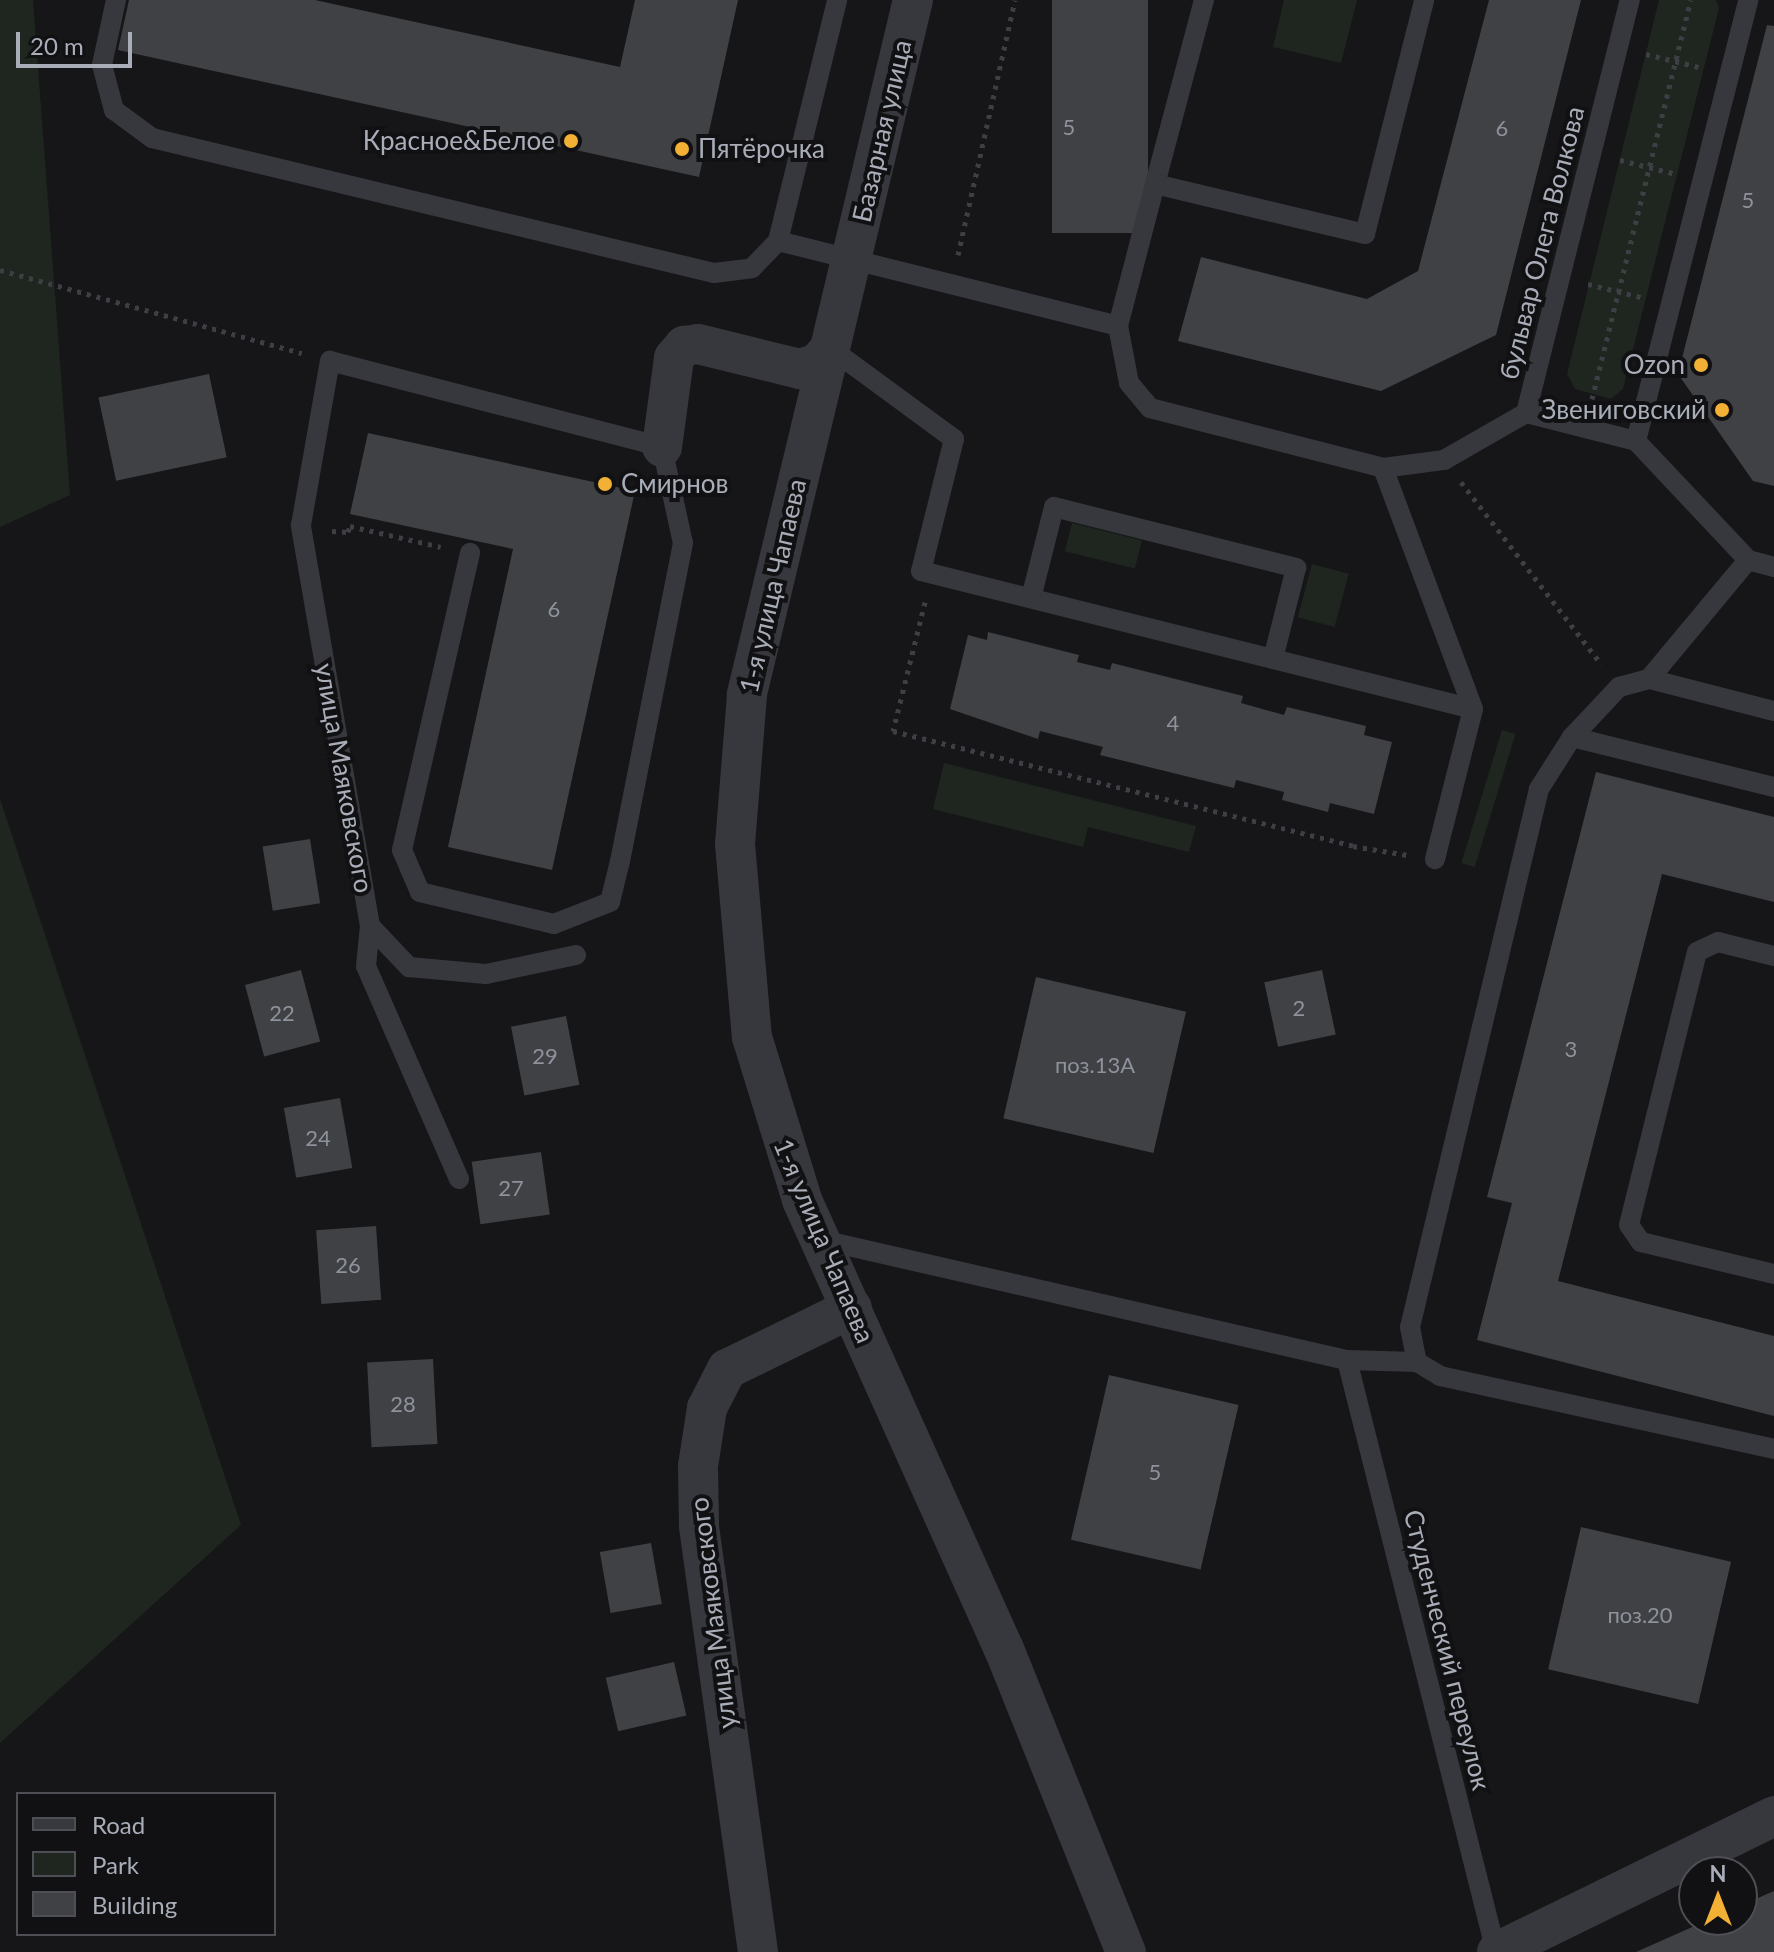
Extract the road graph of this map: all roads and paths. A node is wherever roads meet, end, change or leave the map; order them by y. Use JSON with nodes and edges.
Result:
{"nodes":[{"id":1,"x":116,"y":0,"type":"edge"},
{"id":2,"x":837,"y":0,"type":"edge"},
{"id":3,"x":913,"y":0,"type":"edge"},
{"id":4,"x":1015,"y":0,"type":"edge"},
{"id":5,"x":1204,"y":0,"type":"edge"},
{"id":6,"x":1424,"y":0,"type":"edge"},
{"id":7,"x":1630,"y":0,"type":"edge"},
{"id":8,"x":1691,"y":0,"type":"edge"},
{"id":9,"x":1748,"y":0,"type":"edge"},
{"id":10,"x":1618,"y":47,"type":"junction"},
{"id":11,"x":1675,"y":62,"type":"junction"},
{"id":12,"x":1729,"y":75,"type":"junction"},
{"id":13,"x":1592,"y":153,"type":"junction"},
{"id":14,"x":1649,"y":168,"type":"junction"},
{"id":15,"x":1702,"y":181,"type":"junction"},
{"id":16,"x":1155,"y":184,"type":"junction"},
{"id":17,"x":778,"y":241,"type":"junction"},
{"id":18,"x":851,"y":261,"type":"junction"},
{"id":19,"x":0,"y":270,"type":"edge"},
{"id":20,"x":951,"y":287,"type":"junction"},
{"id":21,"x":1118,"y":326,"type":"junction"},
{"id":22,"x":830,"y":348,"type":"junction"},
{"id":23,"x":330,"y":361,"type":"junction"},
{"id":24,"x":1526,"y":413,"type":"junction"},
{"id":25,"x":1585,"y":428,"type":"junction"},
{"id":26,"x":1636,"y":441,"type":"junction"},
{"id":27,"x":662,"y":447,"type":"junction"},
{"id":28,"x":1444,"y":460,"type":"junction"},
{"id":29,"x":1383,"y":468,"type":"junction"},
{"id":30,"x":348,"y":532,"type":"dead end"},
{"id":31,"x":470,"y":553,"type":"joint"},
{"id":32,"x":1748,"y":560,"type":"junction"},
{"id":33,"x":1774,"y":567,"type":"edge"},
{"id":34,"x":933,"y":574,"type":"junction"},
{"id":35,"x":1031,"y":598,"type":"junction"},
{"id":36,"x":1273,"y":659,"type":"junction"},
{"id":37,"x":1649,"y":679,"type":"junction"},
{"id":38,"x":1619,"y":687,"type":"junction"},
{"id":39,"x":1473,"y":709,"type":"junction"},
{"id":40,"x":1774,"y":711,"type":"edge"},
{"id":41,"x":1572,"y":737,"type":"junction"},
{"id":42,"x":1774,"y":787,"type":"edge"},
{"id":43,"x":1435,"y":859,"type":"joint"},
{"id":44,"x":370,"y":926,"type":"junction"},
{"id":45,"x":576,"y":955,"type":"dead end"},
{"id":46,"x":1774,"y":956,"type":"edge"},
{"id":47,"x":459,"y":1179,"type":"dead end"},
{"id":48,"x":822,"y":1240,"type":"junction"},
{"id":49,"x":1774,"y":1274,"type":"edge"},
{"id":50,"x":852,"y":1308,"type":"junction"},
{"id":51,"x":1347,"y":1360,"type":"junction"},
{"id":52,"x":1417,"y":1362,"type":"junction"},
{"id":53,"x":1774,"y":1449,"type":"edge"},
{"id":54,"x":1774,"y":1816,"type":"edge"},
{"id":55,"x":758,"y":1952,"type":"edge"},
{"id":56,"x":1126,"y":1952,"type":"edge"},
{"id":57,"x":1496,"y":1952,"type":"edge"}],
"edges":[{"from":1,"to":17,"type":"lane"},
{"from":2,"to":17,"type":"lane"},
{"from":3,"to":18,"type":"street","name":"Базарная улица"},
{"from":4,"to":20,"type":"path"},
{"from":5,"to":16,"type":"lane"},
{"from":6,"to":16,"type":"lane"},
{"from":7,"to":10,"type":"lane","name":"бульвар Олега Волкова"},
{"from":8,"to":11,"type":"path"},
{"from":9,"to":12,"type":"lane"},
{"from":10,"to":11,"type":"path"},
{"from":10,"to":13,"type":"lane","name":"бульвар Олега Волкова"},
{"from":11,"to":12,"type":"path"},
{"from":11,"to":14,"type":"path"},
{"from":12,"to":15,"type":"lane"},
{"from":13,"to":14,"type":"path"},
{"from":13,"to":24,"type":"lane","name":"бульвар Олега Волкова"},
{"from":14,"to":15,"type":"path"},
{"from":14,"to":25,"type":"path"},
{"from":15,"to":26,"type":"lane"},
{"from":16,"to":21,"type":"lane"},
{"from":17,"to":18,"type":"lane"},
{"from":18,"to":20,"type":"lane"},
{"from":18,"to":22,"type":"street","name":"Базарная улица"},
{"from":19,"to":23,"type":"path"},
{"from":20,"to":21,"type":"lane"},
{"from":21,"to":29,"type":"lane"},
{"from":22,"to":27,"type":"street"},
{"from":22,"to":34,"type":"lane"},
{"from":22,"to":48,"type":"street","name":"1-я улица Чапаева"},
{"from":23,"to":27,"type":"lane"},
{"from":23,"to":44,"type":"lane","name":"улица Маяковского"},
{"from":24,"to":25,"type":"lane","name":"бульвар Олега Волкова"},
{"from":24,"to":28,"type":"lane"},
{"from":25,"to":26,"type":"lane","name":"бульвар Олега Волкова"},
{"from":26,"to":32,"type":"lane"},
{"from":27,"to":31,"type":"lane"},
{"from":28,"to":29,"type":"lane"},
{"from":28,"to":38,"type":"path"},
{"from":29,"to":39,"type":"lane"},
{"from":30,"to":31,"type":"path"},
{"from":32,"to":33,"type":"lane"},
{"from":32,"to":37,"type":"lane"},
{"from":34,"to":35,"type":"lane"},
{"from":34,"to":43,"type":"path"},
{"from":35,"to":36,"type":"lane"},
{"from":35,"to":36,"type":"lane"},
{"from":36,"to":39,"type":"lane"},
{"from":37,"to":38,"type":"lane"},
{"from":37,"to":40,"type":"lane"},
{"from":38,"to":41,"type":"lane"},
{"from":39,"to":43,"type":"lane"},
{"from":41,"to":42,"type":"lane"},
{"from":41,"to":52,"type":"lane"},
{"from":44,"to":45,"type":"lane"},
{"from":44,"to":47,"type":"lane","name":"улица Маяковского"},
{"from":46,"to":49,"type":"lane"},
{"from":48,"to":50,"type":"street","name":"1-я улица Чапаева"},
{"from":48,"to":51,"type":"lane"},
{"from":50,"to":55,"type":"street","name":"улица Маяковского"},
{"from":50,"to":56,"type":"street","name":"1-я улица Чапаева"},
{"from":51,"to":52,"type":"lane"},
{"from":51,"to":57,"type":"lane","name":"Студенческий переулок"},
{"from":52,"to":53,"type":"lane"},
{"from":54,"to":57,"type":"street"}]}
